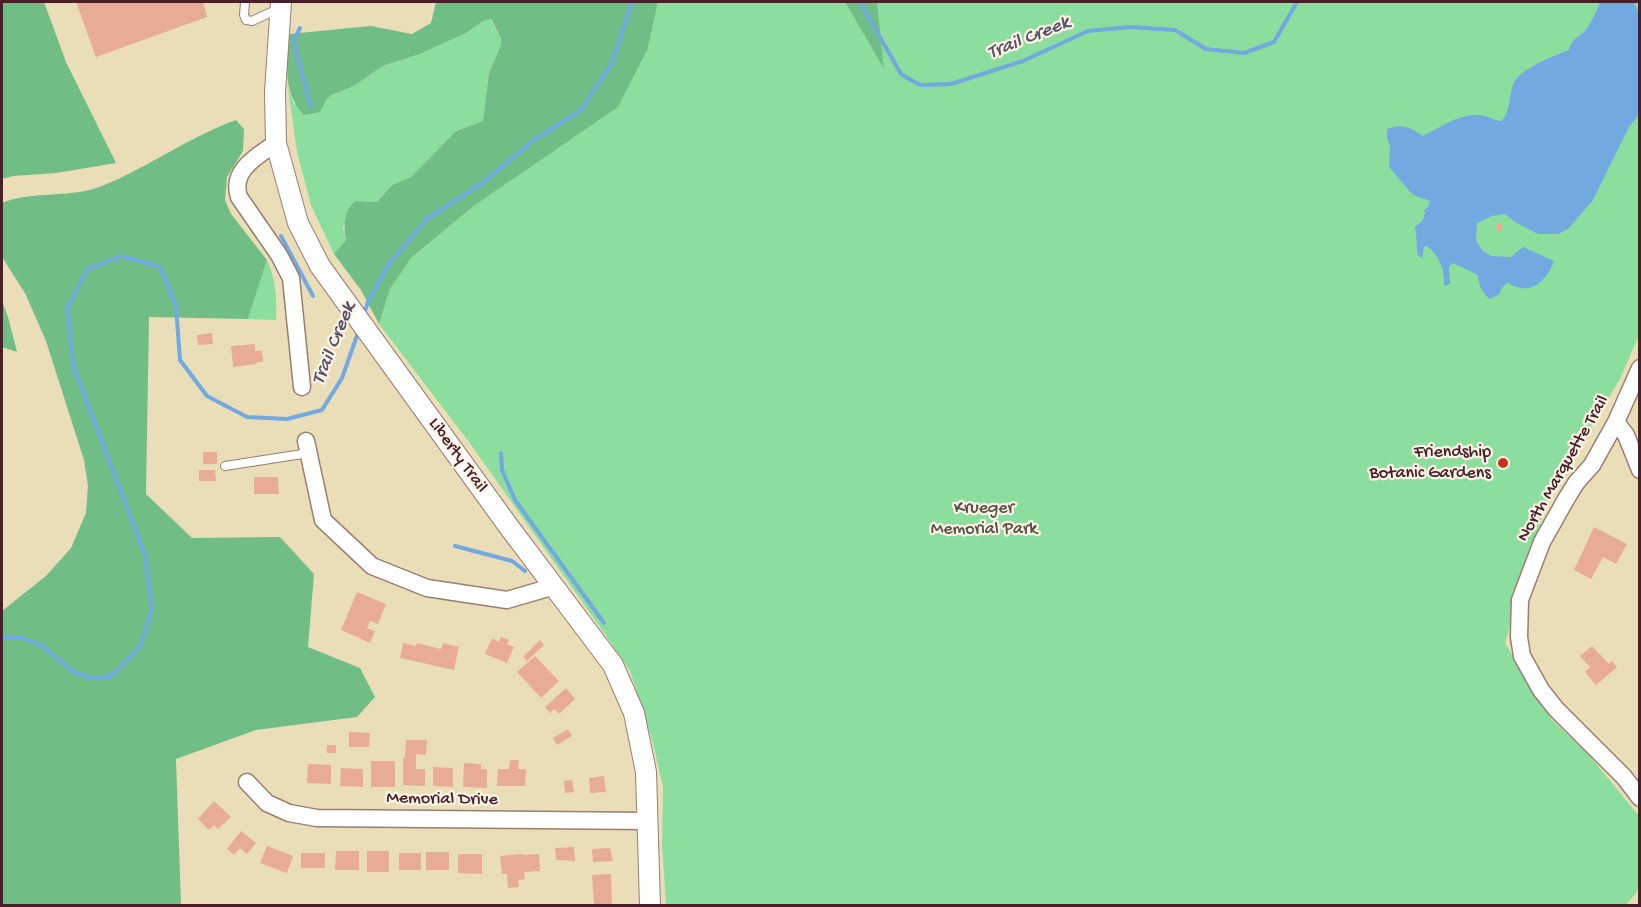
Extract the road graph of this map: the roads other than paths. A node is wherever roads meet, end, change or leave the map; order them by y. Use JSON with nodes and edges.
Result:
{"nodes":[{"id":1,"x":246,"y":2,"type":"edge"},
{"id":2,"x":281,"y":4,"type":"edge"},
{"id":3,"x":276,"y":142,"type":"junction"},
{"id":4,"x":1640,"y":368,"type":"edge"},
{"id":5,"x":303,"y":387,"type":"dead end"},
{"id":6,"x":1616,"y":422,"type":"junction"},
{"id":7,"x":308,"y":447,"type":"joint"},
{"id":8,"x":225,"y":466,"type":"dead end"},
{"id":9,"x":1640,"y":470,"type":"edge"},
{"id":10,"x":555,"y":586,"type":"junction"},
{"id":11,"x":247,"y":782,"type":"dead end"},
{"id":12,"x":1640,"y":798,"type":"edge"},
{"id":13,"x":648,"y":821,"type":"junction"},
{"id":14,"x":650,"y":906,"type":"edge"}],
"edges":[{"from":1,"to":2,"type":"lane"},
{"from":2,"to":3,"type":"street","name":"Liberty Trail"},
{"from":3,"to":5,"type":"street"},
{"from":3,"to":10,"type":"street","name":"Liberty Trail"},
{"from":4,"to":6,"type":"street","name":"North Marquette Trail"},
{"from":6,"to":9,"type":"street"},
{"from":6,"to":12,"type":"street","name":"North Marquette Trail"},
{"from":7,"to":8,"type":"lane"},
{"from":7,"to":10,"type":"street"},
{"from":10,"to":13,"type":"street","name":"Liberty Trail"},
{"from":11,"to":13,"type":"street","name":"Memorial Drive"},
{"from":13,"to":14,"type":"street","name":"Liberty Trail"}]}
